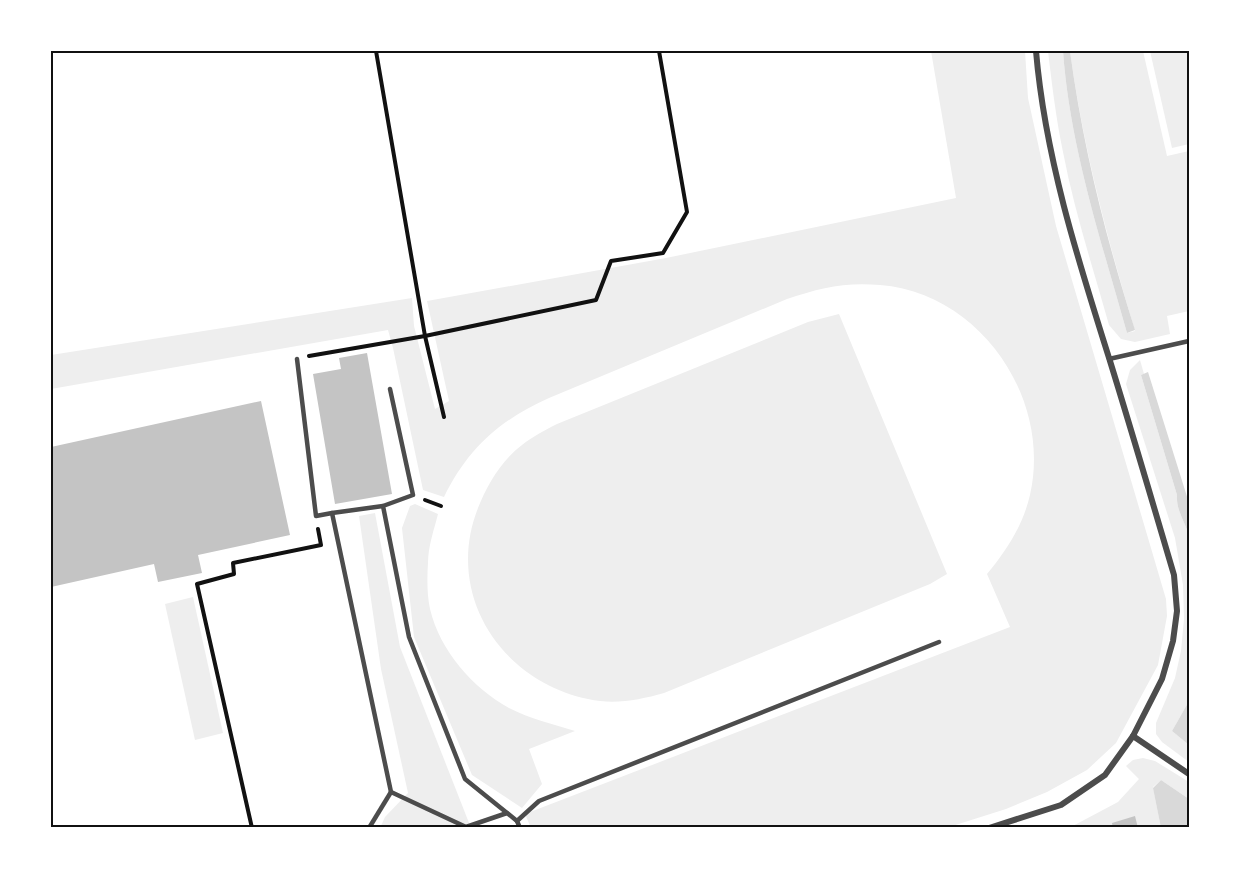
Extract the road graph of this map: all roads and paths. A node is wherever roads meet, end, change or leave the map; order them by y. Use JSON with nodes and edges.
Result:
{"nodes":[{"id":1,"x":376,"y":51,"type":"edge"},
{"id":2,"x":659,"y":51,"type":"edge"},
{"id":3,"x":1036,"y":51,"type":"edge"},
{"id":4,"x":425,"y":336,"type":"junction"},
{"id":5,"x":1189,"y":341,"type":"edge"},
{"id":6,"x":297,"y":359,"type":"joint"},
{"id":7,"x":1109,"y":359,"type":"junction"},
{"id":8,"x":390,"y":389,"type":"dead end"},
{"id":9,"x":444,"y":417,"type":"dead end"},
{"id":10,"x":382,"y":506,"type":"junction"},
{"id":11,"x":332,"y":513,"type":"junction"},
{"id":12,"x":316,"y":516,"type":"junction"},
{"id":13,"x":939,"y":642,"type":"dead end"},
{"id":14,"x":1133,"y":736,"type":"junction"},
{"id":15,"x":1189,"y":774,"type":"edge"},
{"id":16,"x":391,"y":792,"type":"junction"},
{"id":17,"x":507,"y":813,"type":"junction"},
{"id":18,"x":517,"y":820,"type":"junction"},
{"id":19,"x":252,"y":828,"type":"edge"},
{"id":20,"x":369,"y":828,"type":"edge"},
{"id":21,"x":520,"y":828,"type":"edge"},
{"id":22,"x":988,"y":828,"type":"edge"}],
"edges":[{"from":1,"to":4,"type":"path"},
{"from":2,"to":4,"type":"path"},
{"from":3,"to":7,"type":"street"},
{"from":4,"to":6,"type":"path"},
{"from":4,"to":9,"type":"path"},
{"from":5,"to":7,"type":"lane"},
{"from":6,"to":12,"type":"lane"},
{"from":7,"to":14,"type":"street"},
{"from":8,"to":10,"type":"lane"},
{"from":10,"to":11,"type":"lane"},
{"from":10,"to":17,"type":"lane"},
{"from":11,"to":12,"type":"lane"},
{"from":11,"to":16,"type":"lane"},
{"from":12,"to":19,"type":"path"},
{"from":13,"to":18,"type":"lane"},
{"from":14,"to":15,"type":"street"},
{"from":14,"to":22,"type":"street"},
{"from":16,"to":17,"type":"lane"},
{"from":16,"to":20,"type":"lane"},
{"from":17,"to":18,"type":"lane"},
{"from":18,"to":21,"type":"lane"}]}
